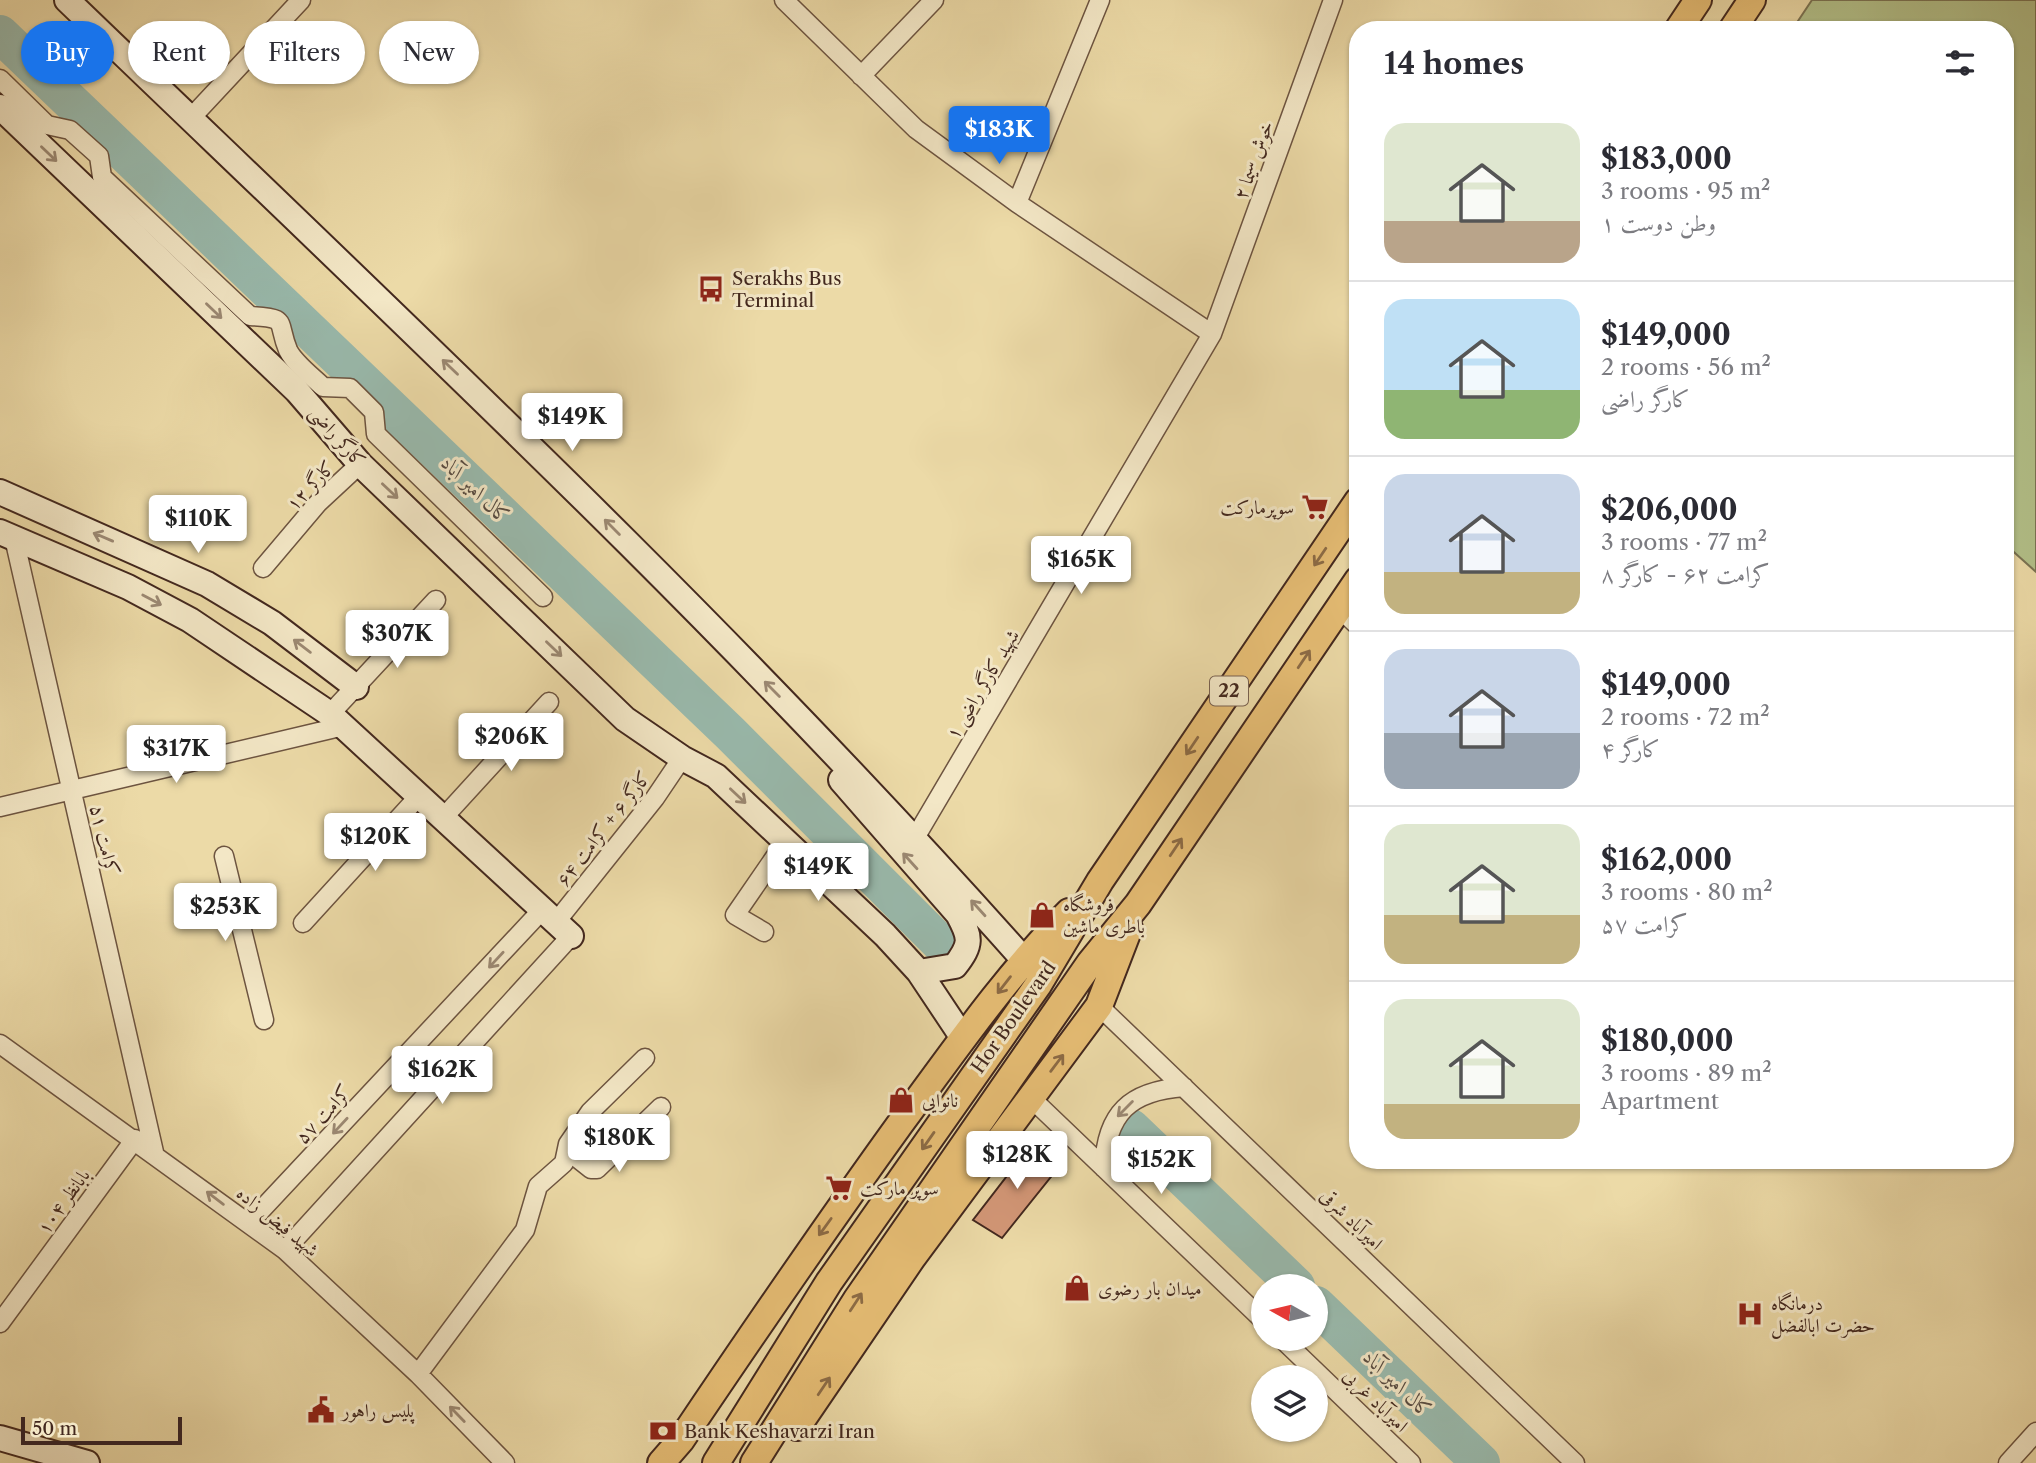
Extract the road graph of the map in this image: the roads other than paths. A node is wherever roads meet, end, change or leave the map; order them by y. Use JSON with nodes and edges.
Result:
{"nodes":[{"id":1,"x":67,"y":0,"type":"edge"},
{"id":2,"x":301,"y":0,"type":"edge"},
{"id":3,"x":784,"y":0,"type":"edge"},
{"id":4,"x":934,"y":0,"type":"edge"},
{"id":5,"x":1100,"y":0,"type":"edge"},
{"id":6,"x":1333,"y":0,"type":"edge"},
{"id":7,"x":1698,"y":0,"type":"edge"},
{"id":8,"x":1752,"y":0,"type":"edge"},
{"id":9,"x":1684,"y":21,"type":"edge"},
{"id":10,"x":1738,"y":21,"type":"edge"},
{"id":11,"x":861,"y":76,"type":"junction"},
{"id":12,"x":0,"y":79,"type":"edge"},
{"id":13,"x":0,"y":107,"type":"edge"},
{"id":14,"x":190,"y":119,"type":"junction"},
{"id":15,"x":1017,"y":203,"type":"junction"},
{"id":16,"x":1212,"y":334,"type":"junction"},
{"id":17,"x":360,"y":464,"type":"junction"},
{"id":18,"x":1,"y":487,"type":"edge"},
{"id":19,"x":1349,"y":514,"type":"edge"},
{"id":20,"x":7,"y":535,"type":"edge"},
{"id":21,"x":263,"y":568,"type":"dead end"},
{"id":22,"x":543,"y":597,"type":"dead end"},
{"id":23,"x":436,"y":600,"type":"dead end"},
{"id":24,"x":1348,"y":617,"type":"edge"},
{"id":25,"x":356,"y":687,"type":"junction"},
{"id":26,"x":550,"y":702,"type":"dead end"},
{"id":27,"x":337,"y":720,"type":"junction"},
{"id":28,"x":809,"y":727,"type":"junction"},
{"id":29,"x":681,"y":758,"type":"junction"},
{"id":30,"x":72,"y":790,"type":"junction"},
{"id":31,"x":419,"y":796,"type":"junction"},
{"id":32,"x":0,"y":807,"type":"edge"},
{"id":33,"x":443,"y":818,"type":"junction"},
{"id":34,"x":915,"y":838,"type":"junction"},
{"id":35,"x":786,"y":841,"type":"junction"},
{"id":36,"x":224,"y":856,"type":"dead end"},
{"id":37,"x":1100,"y":881,"type":"junction"},
{"id":38,"x":1138,"y":904,"type":"junction"},
{"id":39,"x":303,"y":923,"type":"dead end"},
{"id":40,"x":556,"y":923,"type":"junction"},
{"id":41,"x":764,"y":932,"type":"dead end"},
{"id":42,"x":1023,"y":959,"type":"junction"},
{"id":43,"x":919,"y":972,"type":"junction"},
{"id":44,"x":1100,"y":1006,"type":"junction"},
{"id":45,"x":264,"y":1020,"type":"dead end"},
{"id":46,"x":963,"y":1038,"type":"junction"},
{"id":47,"x":0,"y":1044,"type":"edge"},
{"id":48,"x":645,"y":1058,"type":"dead end"},
{"id":49,"x":1184,"y":1087,"type":"junction"},
{"id":50,"x":1031,"y":1098,"type":"junction"},
{"id":51,"x":661,"y":1107,"type":"dead end"},
{"id":52,"x":135,"y":1139,"type":"junction"},
{"id":53,"x":567,"y":1150,"type":"junction"},
{"id":54,"x":154,"y":1152,"type":"junction"},
{"id":55,"x":1104,"y":1168,"type":"junction"},
{"id":56,"x":249,"y":1223,"type":"junction"},
{"id":57,"x":285,"y":1250,"type":"junction"},
{"id":58,"x":1251,"y":1309,"type":"edge"},
{"id":59,"x":0,"y":1322,"type":"edge"},
{"id":60,"x":1294,"y":1351,"type":"edge"},
{"id":61,"x":418,"y":1374,"type":"junction"},
{"id":62,"x":2036,"y":1432,"type":"edge"},
{"id":63,"x":0,"y":1438,"type":"edge"},
{"id":64,"x":87,"y":1463,"type":"edge"},
{"id":65,"x":505,"y":1463,"type":"edge"},
{"id":66,"x":661,"y":1463,"type":"edge"},
{"id":67,"x":716,"y":1463,"type":"edge"},
{"id":68,"x":754,"y":1463,"type":"edge"},
{"id":69,"x":772,"y":1463,"type":"edge"},
{"id":70,"x":1411,"y":1463,"type":"edge"},
{"id":71,"x":1576,"y":1463,"type":"edge"},
{"id":72,"x":2008,"y":1463,"type":"edge"}],
"edges":[{"from":1,"to":14,"type":"street"},
{"from":2,"to":14,"type":"street"},
{"from":3,"to":11,"type":"street"},
{"from":4,"to":11,"type":"street"},
{"from":5,"to":15,"type":"street"},
{"from":6,"to":16,"type":"street","name":"خوش سیما ۲"},
{"from":7,"to":9,"type":"main road"},
{"from":8,"to":10,"type":"main road"},
{"from":11,"to":15,"type":"street"},
{"from":12,"to":22,"type":"street"},
{"from":13,"to":17,"type":"street","name":"کارگر راضی","one_way":true},
{"from":28,"to":14,"type":"street","one_way":true},
{"from":15,"to":16,"type":"street"},
{"from":16,"to":34,"type":"street","name":"شهید کارگر راضی ۱"},
{"from":17,"to":21,"type":"street","name":"کارگر ۱۲"},
{"from":17,"to":29,"type":"street","name":"کارگر راضی","one_way":true},
{"from":25,"to":18,"type":"street","one_way":true},
{"from":19,"to":37,"type":"main road","name":"Hor Boulevard","number":"22","one_way":true},
{"from":20,"to":27,"type":"street","one_way":true},
{"from":20,"to":30,"type":"street","name":"کرامت ۵۱"},
{"from":23,"to":25,"type":"street"},
{"from":38,"to":24,"type":"main road","name":"Hor Boulevard","number":"22","one_way":true},
{"from":25,"to":27,"type":"street"},
{"from":26,"to":33,"type":"street"},
{"from":27,"to":30,"type":"street"},
{"from":27,"to":31,"type":"street"},
{"from":28,"to":34,"type":"street"},
{"from":43,"to":28,"type":"street","one_way":true},
{"from":29,"to":35,"type":"street","name":"کارگر راضی","one_way":true},
{"from":29,"to":40,"type":"street","name":"کارگر ۶ + کرامت ۶۴"},
{"from":30,"to":32,"type":"street"},
{"from":30,"to":54,"type":"street","name":"کرامت ۵۱"},
{"from":31,"to":33,"type":"street"},
{"from":31,"to":39,"type":"street"},
{"from":33,"to":40,"type":"street"},
{"from":42,"to":34,"type":"street","one_way":true},
{"from":35,"to":41,"type":"street"},
{"from":35,"to":43,"type":"street","name":"کارگر راضی"},
{"from":36,"to":45,"type":"street"},
{"from":37,"to":42,"type":"main road","number":"22"},
{"from":37,"to":67,"type":"main road","name":"Hor Boulevard","one_way":true},
{"from":38,"to":44,"type":"main road","number":"22"},
{"from":68,"to":38,"type":"main road","name":"Hor Boulevard","one_way":true},
{"from":40,"to":56,"type":"street","name":"کرامت ۵۷","one_way":true},
{"from":40,"to":57,"type":"street"},
{"from":42,"to":46,"type":"main road","number":"22","one_way":true},
{"from":43,"to":46,"type":"street","name":"کارگر راضی"},
{"from":44,"to":49,"type":"street","name":"امیرآباد شرقی"},
{"from":50,"to":44,"type":"main road","number":"22","one_way":true},
{"from":46,"to":66,"type":"main road","number":"22","one_way":true},
{"from":47,"to":52,"type":"street","name":"شهید فیض زاده"},
{"from":48,"to":53,"type":"street"},
{"from":49,"to":55,"type":"street","one_way":true},
{"from":49,"to":71,"type":"street","name":"امیرآباد شرقی"},
{"from":50,"to":55,"type":"street"},
{"from":69,"to":50,"type":"main road","number":"22","one_way":true},
{"from":51,"to":53,"type":"street"},
{"from":52,"to":54,"type":"street","name":"شهید فیض زاده"},
{"from":52,"to":59,"type":"street","name":"بابانظر ۱۰۴"},
{"from":53,"to":61,"type":"street"},
{"from":56,"to":54,"type":"street","name":"شهید فیض زاده","one_way":true},
{"from":55,"to":58,"type":"street"},
{"from":56,"to":57,"type":"street","name":"شهید فیض زاده"},
{"from":57,"to":61,"type":"street","name":"شهید فیض زاده"},
{"from":60,"to":70,"type":"street","name":"امیرآباد غربی"},
{"from":65,"to":61,"type":"street","name":"شهید فیض زاده","one_way":true},
{"from":62,"to":72,"type":"street"},
{"from":63,"to":64,"type":"street"}]}
